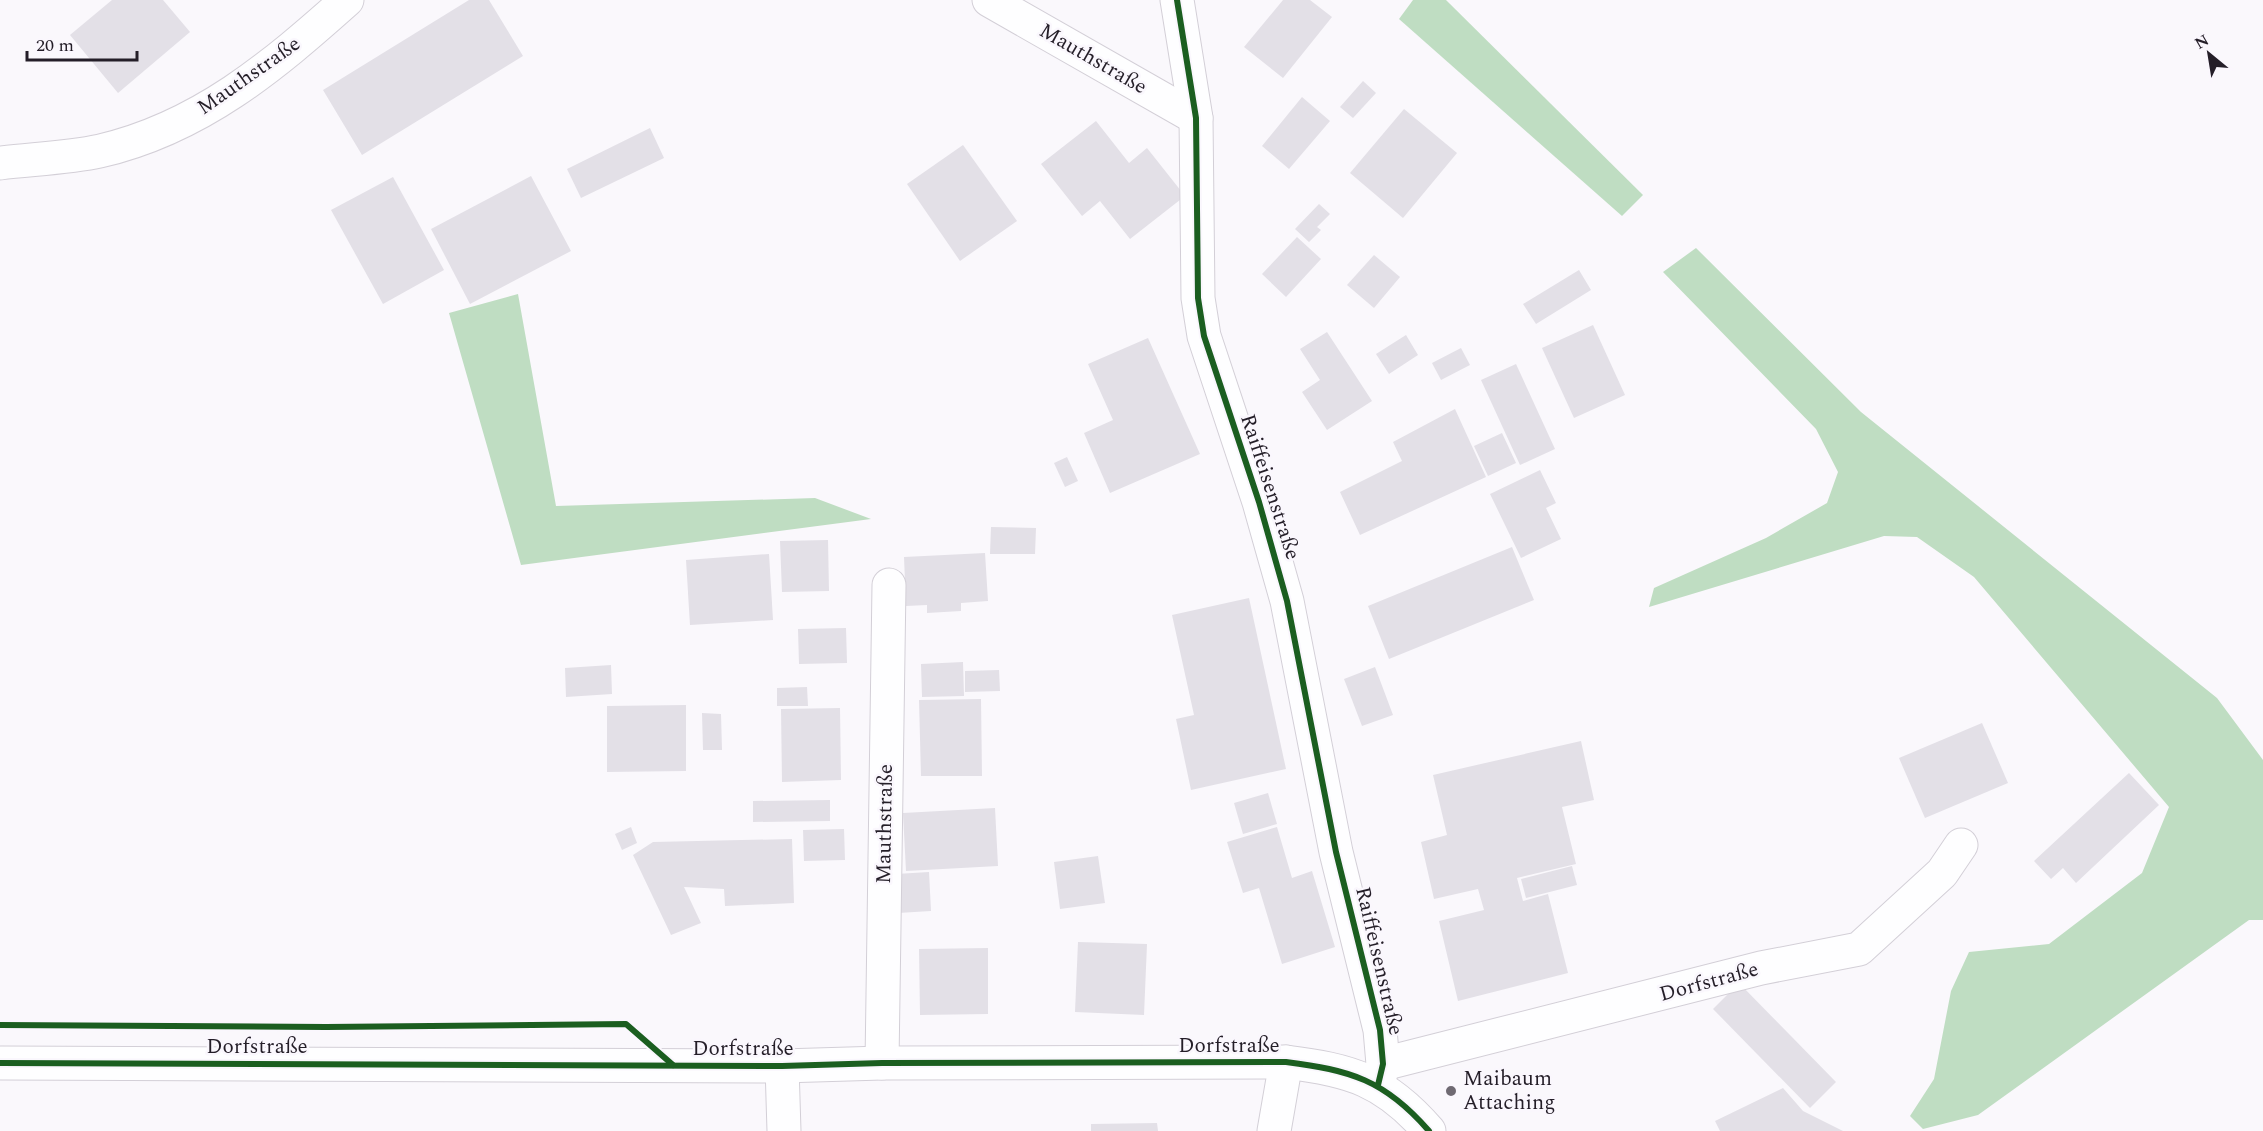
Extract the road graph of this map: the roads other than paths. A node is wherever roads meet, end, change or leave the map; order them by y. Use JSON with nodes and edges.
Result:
{"nodes":[{"id":1,"x":347,"y":0,"type":"edge"},
{"id":2,"x":989,"y":0,"type":"edge"},
{"id":3,"x":1177,"y":0,"type":"edge"},
{"id":4,"x":1196,"y":118,"type":"junction"},
{"id":5,"x":0,"y":163,"type":"edge"},
{"id":6,"x":889,"y":585,"type":"dead end"},
{"id":7,"x":1961,"y":845,"type":"dead end"},
{"id":8,"x":1286,"y":1062,"type":"junction"},
{"id":9,"x":0,"y":1063,"type":"edge"},
{"id":10,"x":882,"y":1063,"type":"junction"},
{"id":11,"x":782,"y":1066,"type":"junction"},
{"id":12,"x":1380,"y":1074,"type":"junction"},
{"id":13,"x":784,"y":1131,"type":"edge"},
{"id":14,"x":1274,"y":1131,"type":"edge"},
{"id":15,"x":1428,"y":1131,"type":"edge"}],
"edges":[{"from":1,"to":5,"type":"street","name":"Mauthstraße"},
{"from":2,"to":4,"type":"street","name":"Mauthstraße"},
{"from":3,"to":4,"type":"street","name":"Raiffeisenstraße"},
{"from":4,"to":12,"type":"street","name":"Raiffeisenstraße"},
{"from":6,"to":10,"type":"street","name":"Mauthstraße"},
{"from":7,"to":12,"type":"street","name":"Dorfstraße"},
{"from":8,"to":10,"type":"street","name":"Dorfstraße"},
{"from":8,"to":12,"type":"street","name":"Dorfstraße"},
{"from":8,"to":14,"type":"street"},
{"from":9,"to":11,"type":"street","name":"Dorfstraße"},
{"from":10,"to":11,"type":"street","name":"Dorfstraße"},
{"from":11,"to":13,"type":"street"},
{"from":12,"to":15,"type":"street","name":"Dorfstraße"}]}
